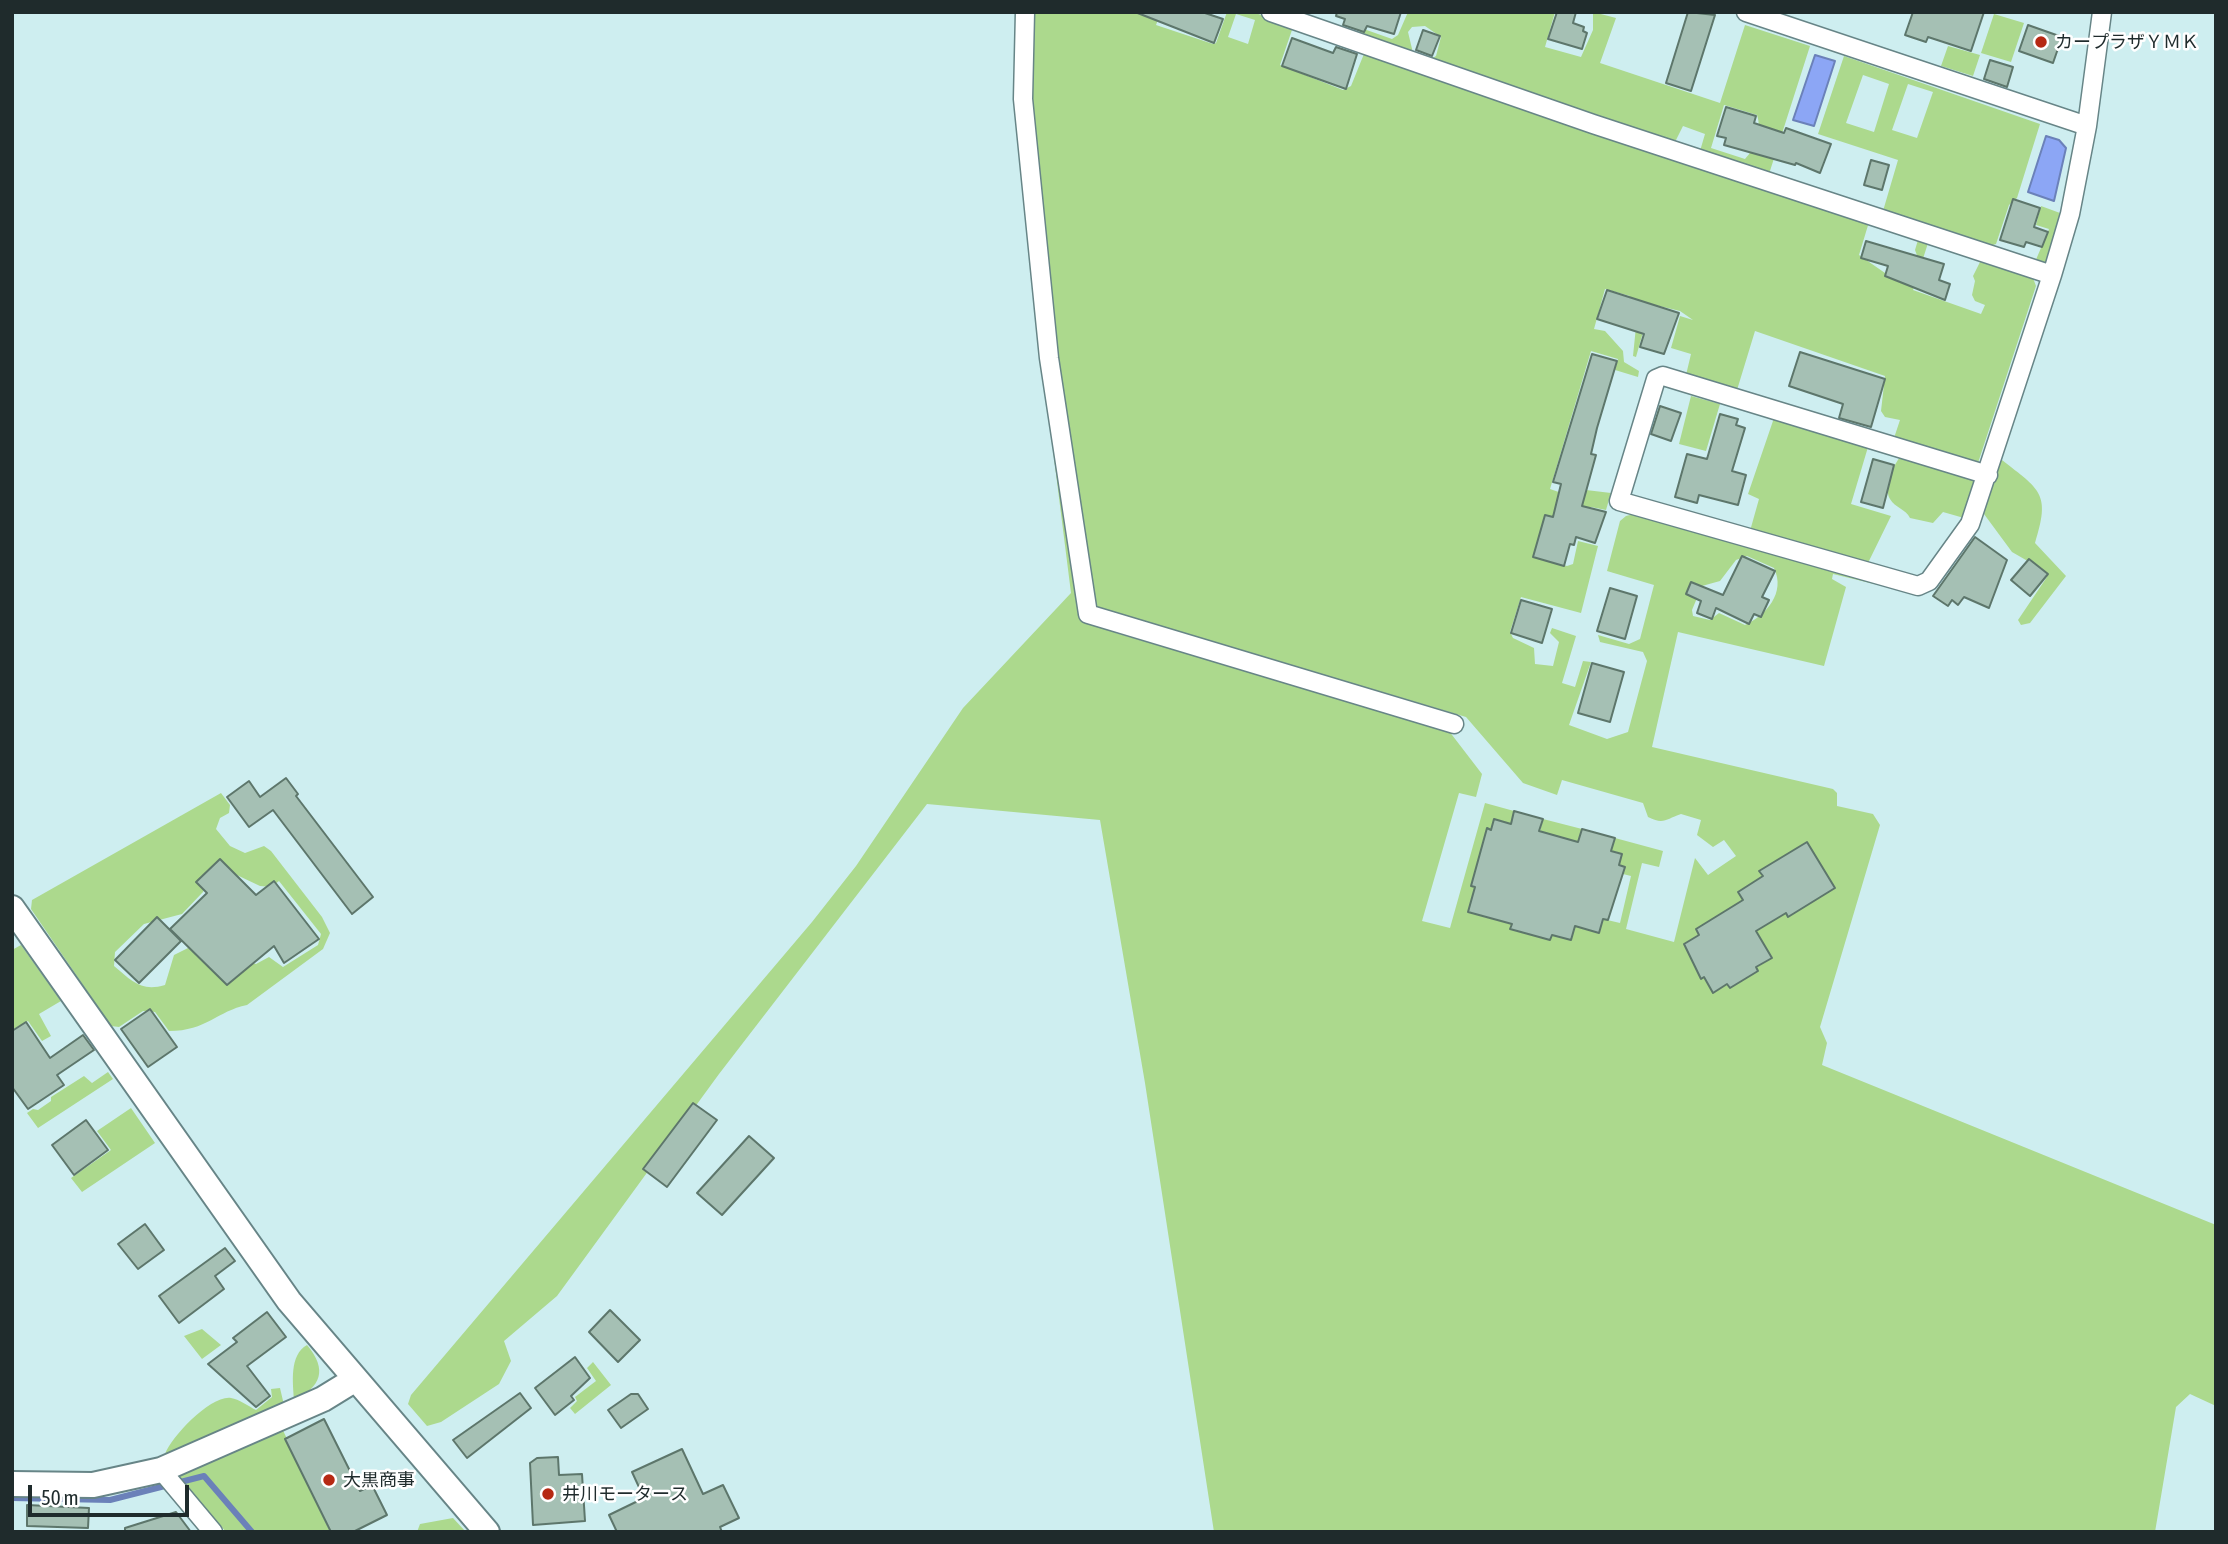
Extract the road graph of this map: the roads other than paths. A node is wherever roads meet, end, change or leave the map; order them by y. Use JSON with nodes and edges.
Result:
{"nodes":[{"id":1,"x":1026,"y":12,"type":"edge"},
{"id":2,"x":1271,"y":12,"type":"edge"},
{"id":3,"x":1746,"y":12,"type":"edge"},
{"id":4,"x":2102,"y":12,"type":"edge"},
{"id":5,"x":2087,"y":126,"type":"junction"},
{"id":6,"x":2052,"y":275,"type":"junction"},
{"id":7,"x":1988,"y":475,"type":"junction"},
{"id":8,"x":1454,"y":724,"type":"dead end"},
{"id":9,"x":12,"y":908,"type":"edge"},
{"id":10,"x":354,"y":1380,"type":"junction"},
{"id":11,"x":161,"y":1470,"type":"junction"},
{"id":12,"x":12,"y":1484,"type":"edge"},
{"id":13,"x":213,"y":1532,"type":"edge"},
{"id":14,"x":487,"y":1532,"type":"edge"}],
"edges":[{"from":1,"to":8,"type":"street"},
{"from":2,"to":6,"type":"street"},
{"from":3,"to":5,"type":"street"},
{"from":4,"to":5,"type":"street"},
{"from":5,"to":6,"type":"street"},
{"from":6,"to":7,"type":"street"},
{"from":7,"to":7,"type":"street"},
{"from":9,"to":10,"type":"street"},
{"from":10,"to":11,"type":"street"},
{"from":10,"to":14,"type":"street"},
{"from":11,"to":12,"type":"street"},
{"from":11,"to":13,"type":"street"}]}
